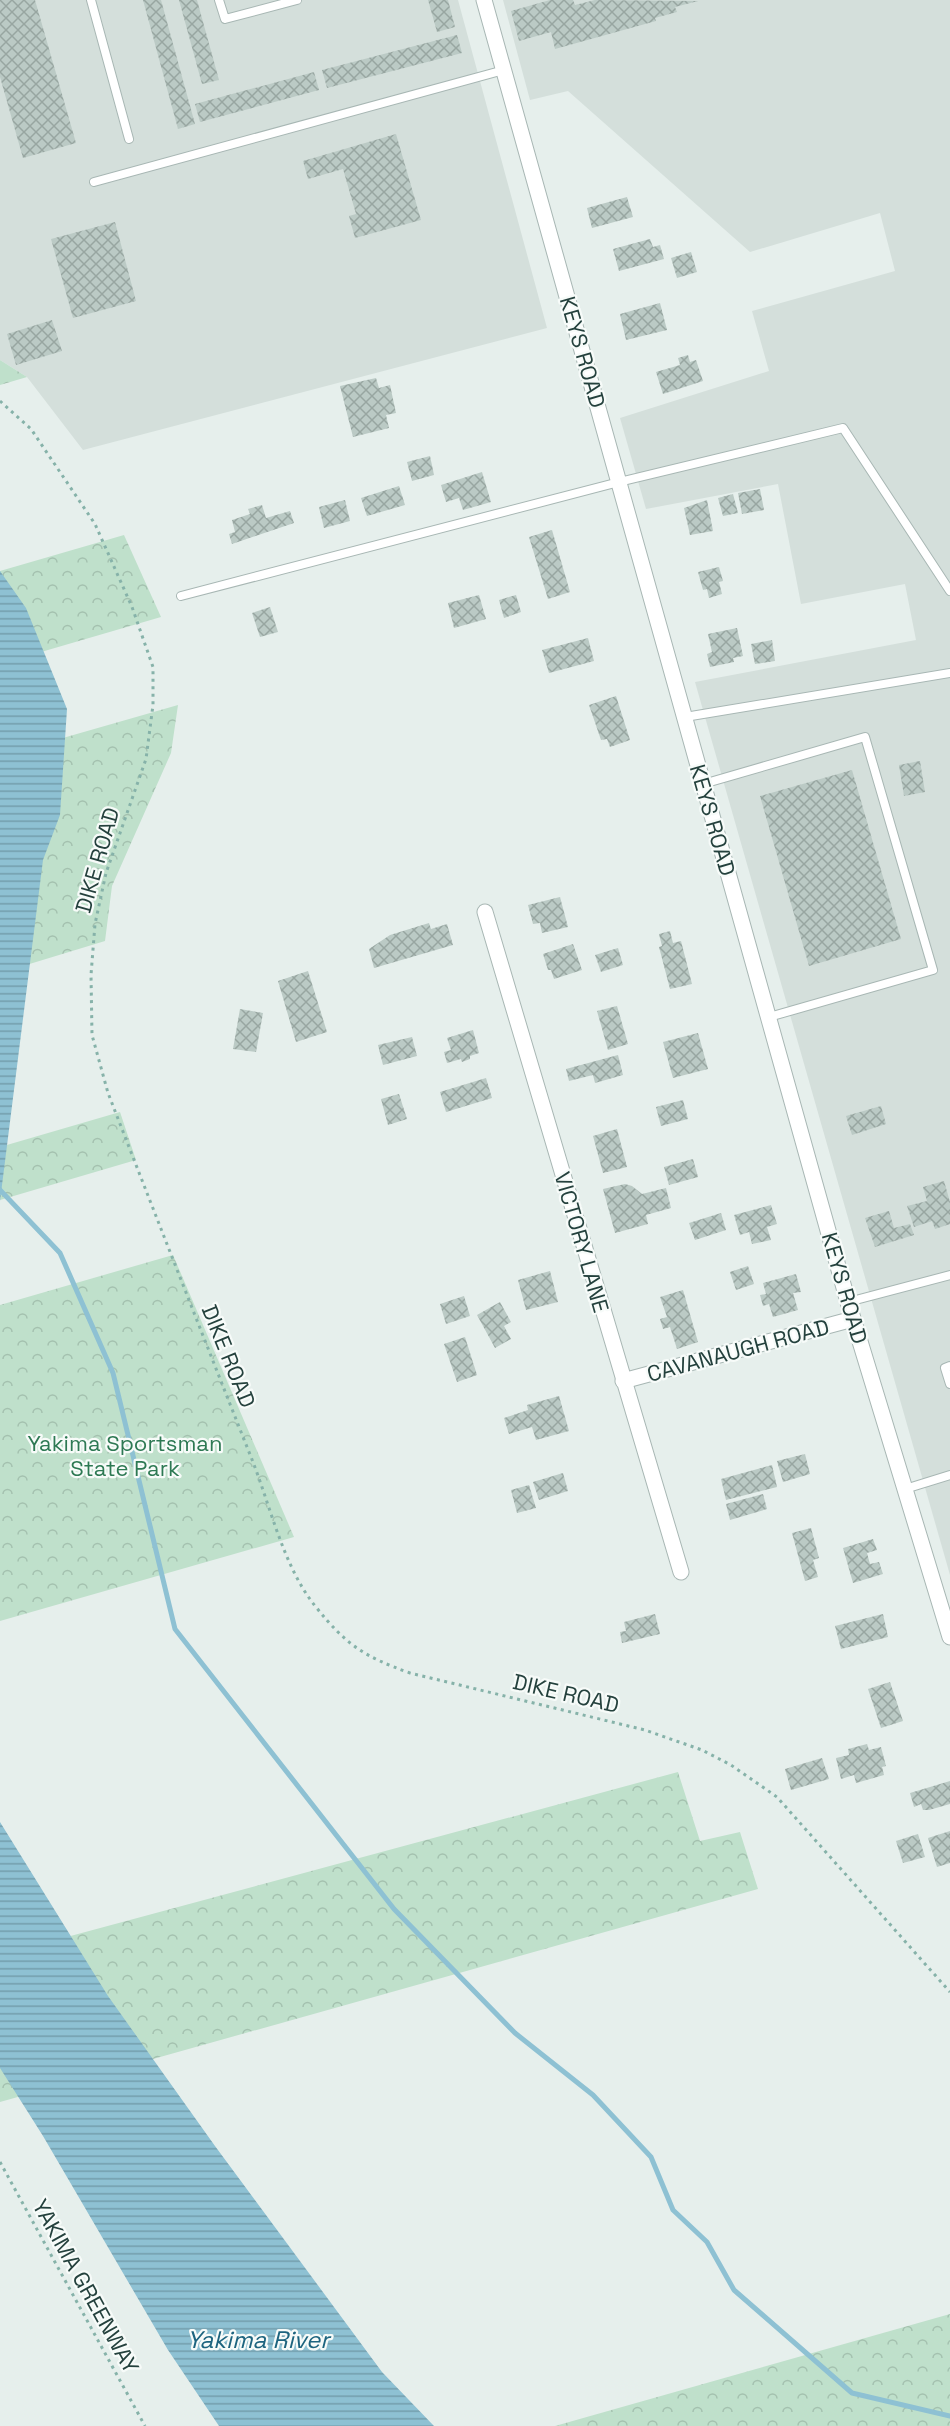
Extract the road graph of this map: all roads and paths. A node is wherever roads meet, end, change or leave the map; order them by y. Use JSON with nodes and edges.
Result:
{"nodes":[{"id":1,"x":91,"y":0,"type":"edge"},
{"id":2,"x":219,"y":0,"type":"edge"},
{"id":3,"x":297,"y":0,"type":"edge"},
{"id":4,"x":484,"y":0,"type":"edge"},
{"id":5,"x":504,"y":70,"type":"junction"},
{"id":6,"x":129,"y":139,"type":"dead end"},
{"id":7,"x":94,"y":182,"type":"dead end"},
{"id":8,"x":0,"y":401,"type":"edge"},
{"id":9,"x":619,"y":482,"type":"junction"},
{"id":10,"x":950,"y":591,"type":"edge"},
{"id":11,"x":181,"y":596,"type":"dead end"},
{"id":12,"x":950,"y":673,"type":"edge"},
{"id":13,"x":685,"y":717,"type":"junction"},
{"id":14,"x":703,"y":784,"type":"junction"},
{"id":15,"x":485,"y":912,"type":"dead end"},
{"id":16,"x":769,"y":1017,"type":"junction"},
{"id":17,"x":950,"y":1275,"type":"edge"},
{"id":18,"x":848,"y":1302,"type":"junction"},
{"id":19,"x":853,"y":1319,"type":"junction"},
{"id":20,"x":950,"y":1366,"type":"edge"},
{"id":21,"x":623,"y":1381,"type":"junction"},
{"id":22,"x":950,"y":1384,"type":"edge"},
{"id":23,"x":950,"y":1475,"type":"edge"},
{"id":24,"x":905,"y":1489,"type":"junction"},
{"id":25,"x":681,"y":1572,"type":"dead end"},
{"id":26,"x":950,"y":1637,"type":"edge"},
{"id":27,"x":950,"y":1992,"type":"edge"},
{"id":28,"x":0,"y":2162,"type":"edge"},
{"id":29,"x":145,"y":2426,"type":"edge"}],
"edges":[{"from":1,"to":6,"type":"lane"},
{"from":2,"to":3,"type":"lane"},
{"from":4,"to":5,"type":"street","name":"KEYS ROAD"},
{"from":5,"to":7,"type":"lane"},
{"from":5,"to":9,"type":"street","name":"KEYS ROAD"},
{"from":8,"to":27,"type":"path","name":"DIKE ROAD"},
{"from":9,"to":10,"type":"lane"},
{"from":9,"to":11,"type":"lane"},
{"from":9,"to":13,"type":"street","name":"KEYS ROAD"},
{"from":12,"to":13,"type":"lane"},
{"from":13,"to":14,"type":"street","name":"KEYS ROAD"},
{"from":14,"to":16,"type":"street","name":"KEYS ROAD"},
{"from":14,"to":16,"type":"lane"},
{"from":15,"to":21,"type":"street","name":"VICTORY LANE"},
{"from":16,"to":18,"type":"street","name":"KEYS ROAD"},
{"from":17,"to":18,"type":"lane"},
{"from":18,"to":19,"type":"street","name":"KEYS ROAD"},
{"from":19,"to":21,"type":"street","name":"CAVANAUGH ROAD"},
{"from":19,"to":24,"type":"street","name":"KEYS ROAD"},
{"from":20,"to":22,"type":"lane"},
{"from":21,"to":25,"type":"street","name":"VICTORY LANE"},
{"from":23,"to":24,"type":"lane"},
{"from":24,"to":26,"type":"street","name":"KEYS ROAD"},
{"from":28,"to":29,"type":"path","name":"YAKIMA GREENWAY"}]}
